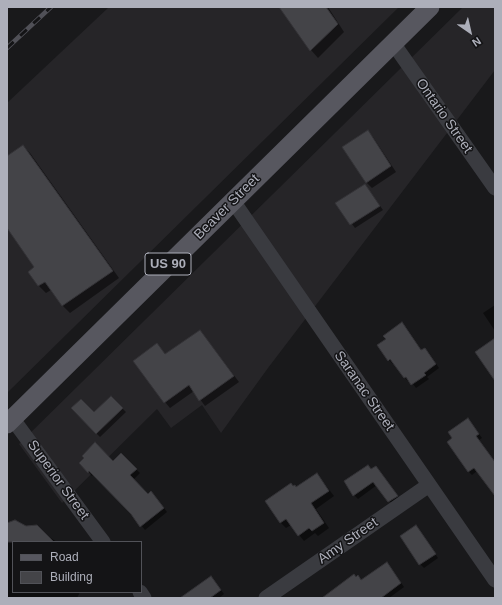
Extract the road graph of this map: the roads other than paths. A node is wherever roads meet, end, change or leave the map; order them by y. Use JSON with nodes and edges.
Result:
{"nodes":[{"id":1,"x":430,"y":7,"type":"edge"},
{"id":2,"x":393,"y":43,"type":"junction"},
{"id":3,"x":495,"y":188,"type":"edge"},
{"id":4,"x":232,"y":201,"type":"junction"},
{"id":5,"x":10,"y":421,"type":"edge"},
{"id":6,"x":429,"y":485,"type":"junction"},
{"id":7,"x":102,"y":541,"type":"edge"},
{"id":8,"x":495,"y":580,"type":"edge"},
{"id":9,"x":266,"y":598,"type":"edge"}],
"edges":[{"from":1,"to":2,"type":"main road","name":"Beaver Street","number":"US 90"},
{"from":2,"to":3,"type":"street","name":"Ontario Street"},
{"from":2,"to":4,"type":"main road","name":"Beaver Street","number":"US 90"},
{"from":4,"to":5,"type":"main road","name":"Beaver Street","number":"US 90"},
{"from":4,"to":6,"type":"street","name":"Saranac Street"},
{"from":5,"to":7,"type":"street","name":"Superior Street"},
{"from":6,"to":8,"type":"street","name":"Saranac Street"},
{"from":6,"to":9,"type":"street","name":"Amy Street"}]}
